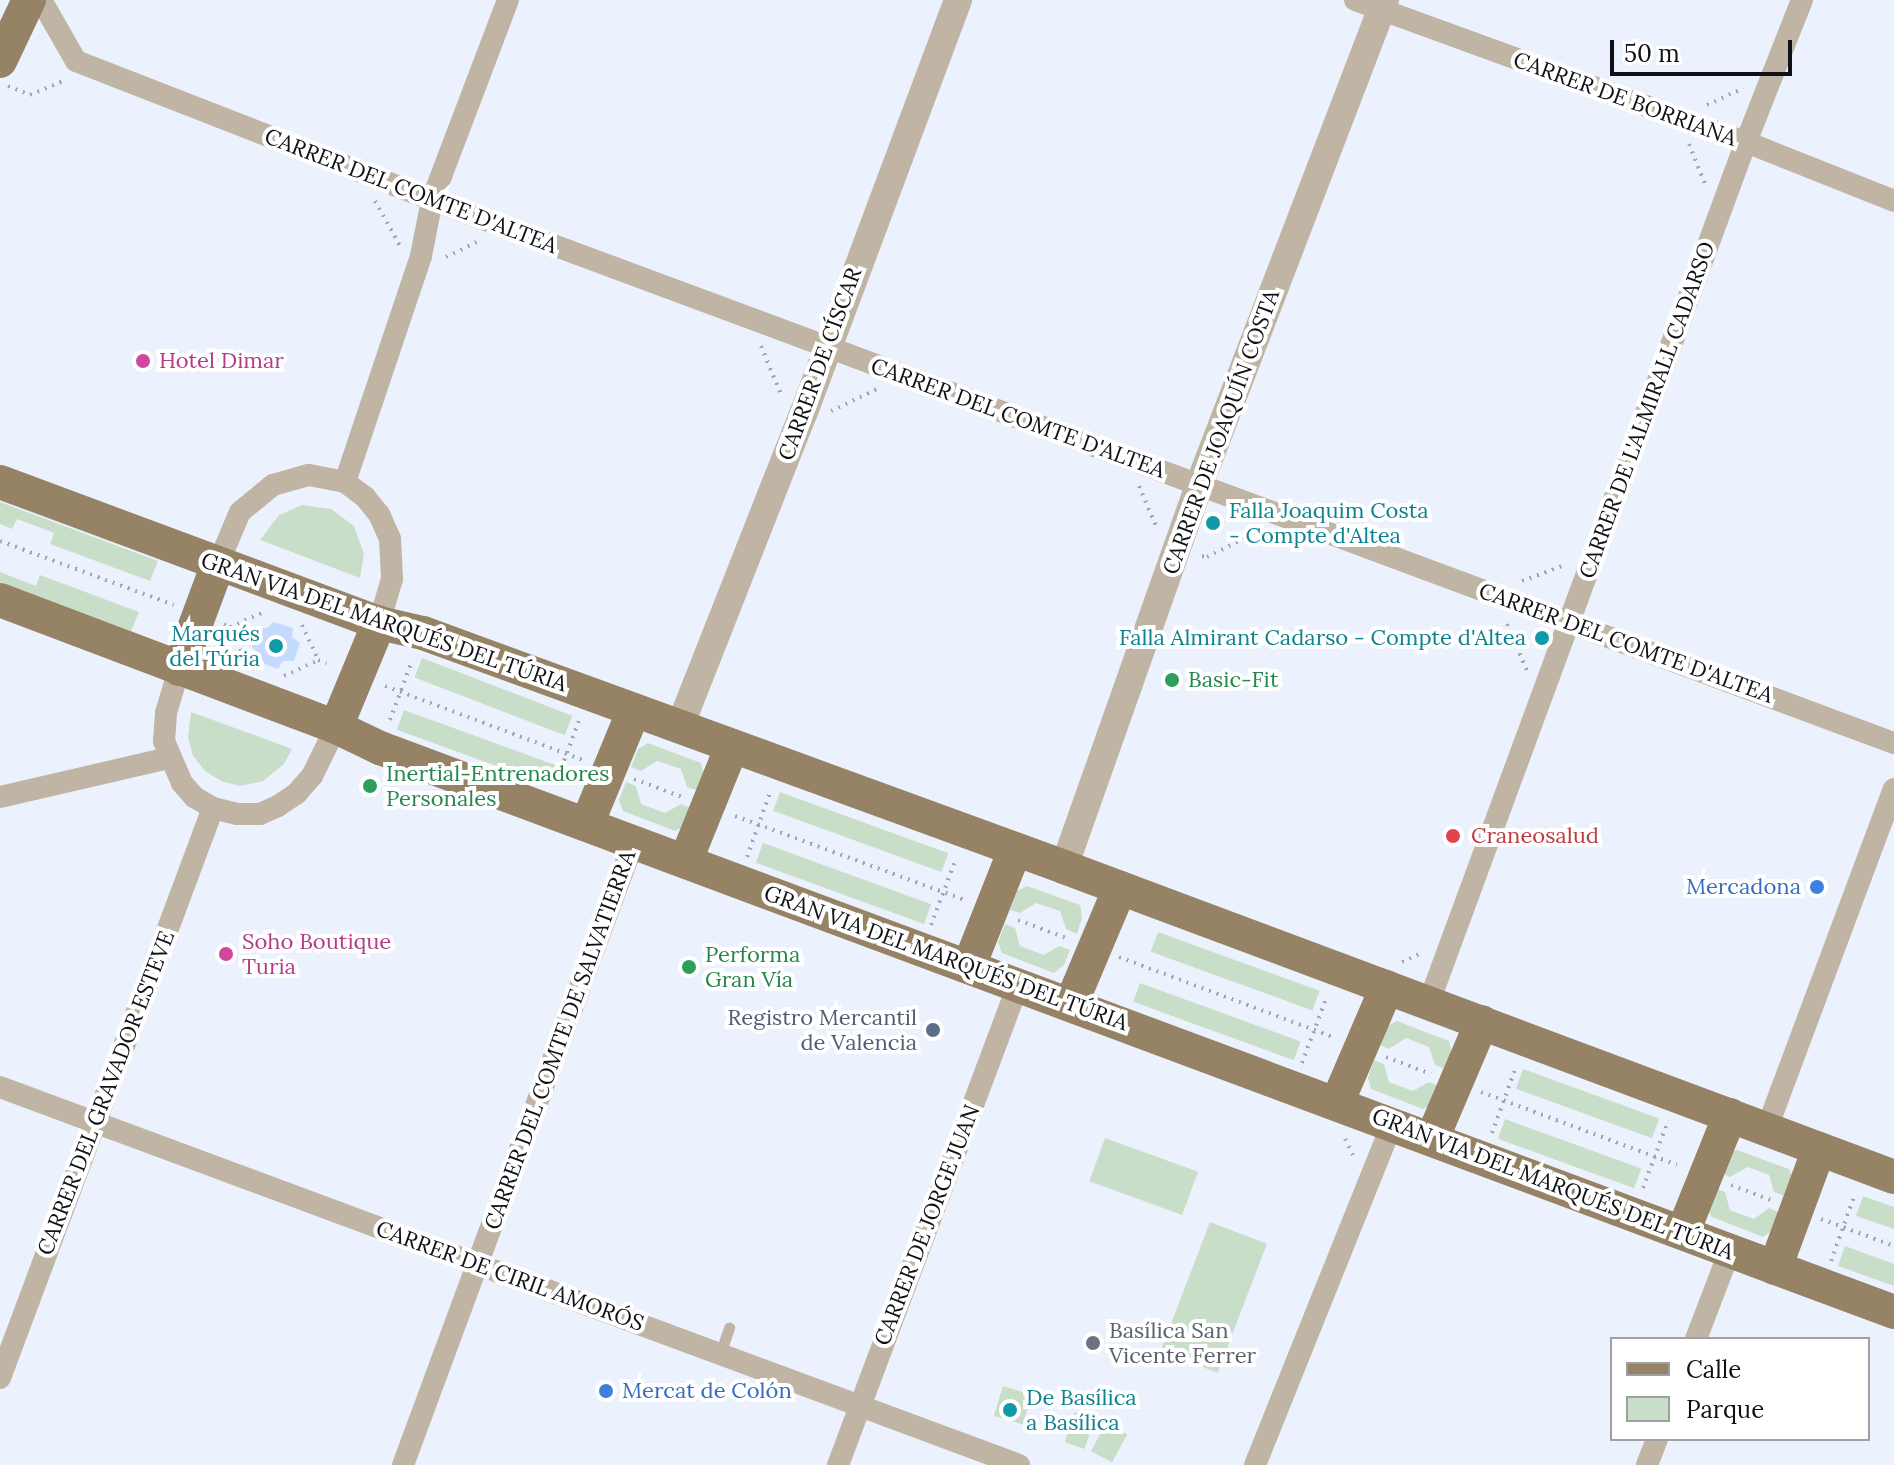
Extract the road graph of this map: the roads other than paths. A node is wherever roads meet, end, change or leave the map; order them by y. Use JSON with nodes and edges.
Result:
{"nodes":[{"id":1,"x":29,"y":0,"type":"edge"},
{"id":2,"x":41,"y":0,"type":"edge"},
{"id":3,"x":508,"y":0,"type":"edge"},
{"id":4,"x":958,"y":0,"type":"edge"},
{"id":5,"x":1802,"y":0,"type":"edge"},
{"id":6,"x":1374,"y":3,"type":"edge"},
{"id":7,"x":5,"y":75,"type":"edge"},
{"id":8,"x":1746,"y":142,"type":"junction"},
{"id":9,"x":432,"y":200,"type":"junction"},
{"id":10,"x":1894,"y":201,"type":"edge"},
{"id":11,"x":826,"y":346,"type":"junction"},
{"id":12,"x":0,"y":482,"type":"edge"},
{"id":13,"x":345,"y":482,"type":"junction"},
{"id":14,"x":1199,"y":485,"type":"junction"},
{"id":15,"x":218,"y":564,"type":"junction"},
{"id":16,"x":0,"y":600,"type":"edge"},
{"id":17,"x":1568,"y":622,"type":"junction"},
{"id":18,"x":379,"y":623,"type":"junction"},
{"id":19,"x":179,"y":669,"type":"junction"},
{"id":20,"x":634,"y":710,"type":"junction"},
{"id":21,"x":680,"y":726,"type":"junction"},
{"id":22,"x":336,"y":727,"type":"junction"},
{"id":23,"x":1894,"y":743,"type":"edge"},
{"id":24,"x":732,"y":746,"type":"junction"},
{"id":25,"x":169,"y":758,"type":"junction"},
{"id":26,"x":1894,"y":789,"type":"edge"},
{"id":27,"x":0,"y":797,"type":"edge"},
{"id":28,"x":213,"y":808,"type":"junction"},
{"id":29,"x":587,"y":824,"type":"junction"},
{"id":30,"x":634,"y":841,"type":"junction"},
{"id":31,"x":1015,"y":850,"type":"junction"},
{"id":32,"x":686,"y":860,"type":"junction"},
{"id":33,"x":1064,"y":867,"type":"junction"},
{"id":34,"x":1120,"y":888,"type":"junction"},
{"id":35,"x":969,"y":966,"type":"junction"},
{"id":36,"x":1018,"y":985,"type":"junction"},
{"id":37,"x":1381,"y":985,"type":"junction"},
{"id":38,"x":1429,"y":1002,"type":"junction"},
{"id":39,"x":1071,"y":1004,"type":"junction"},
{"id":40,"x":1482,"y":1022,"type":"junction"},
{"id":41,"x":0,"y":1087,"type":"edge"},
{"id":42,"x":1331,"y":1101,"type":"junction"},
{"id":43,"x":1730,"y":1115,"type":"junction"},
{"id":44,"x":94,"y":1122,"type":"junction"},
{"id":45,"x":1392,"y":1124,"type":"junction"},
{"id":46,"x":1767,"y":1128,"type":"junction"},
{"id":47,"x":1432,"y":1139,"type":"junction"},
{"id":48,"x":1819,"y":1149,"type":"junction"},
{"id":49,"x":1894,"y":1177,"type":"edge"},
{"id":50,"x":1683,"y":1232,"type":"junction"},
{"id":51,"x":1730,"y":1250,"type":"junction"},
{"id":52,"x":478,"y":1264,"type":"junction"},
{"id":53,"x":1775,"y":1268,"type":"junction"},
{"id":54,"x":1894,"y":1312,"type":"edge"},
{"id":55,"x":729,"y":1328,"type":"dead end"},
{"id":56,"x":1697,"y":1337,"type":"edge"},
{"id":57,"x":720,"y":1354,"type":"junction"},
{"id":58,"x":0,"y":1378,"type":"edge"},
{"id":59,"x":860,"y":1406,"type":"junction"},
{"id":60,"x":1656,"y":1441,"type":"edge"},
{"id":61,"x":403,"y":1465,"type":"edge"},
{"id":62,"x":838,"y":1465,"type":"edge"},
{"id":63,"x":1019,"y":1465,"type":"edge"},
{"id":64,"x":1255,"y":1465,"type":"edge"},
{"id":65,"x":1647,"y":1465,"type":"edge"}],
"edges":[{"from":1,"to":7,"type":"main road"},
{"from":2,"to":9,"type":"street","name":"CARRER DEL COMTE D'ALTEA"},
{"from":3,"to":9,"type":"street"},
{"from":4,"to":11,"type":"street","name":"CARRER DE CÍSCAR"},
{"from":5,"to":8,"type":"street","name":"CARRER DE L'ALMIRALL CADARSO"},
{"from":6,"to":8,"type":"street","name":"CARRER DE BORRIANA"},
{"from":6,"to":14,"type":"street","name":"CARRER DE JOAQUÍN COSTA"},
{"from":8,"to":10,"type":"street","name":"CARRER DE BORRIANA"},
{"from":8,"to":17,"type":"street","name":"CARRER DE L'ALMIRALL CADARSO"},
{"from":9,"to":11,"type":"street","name":"CARRER DEL COMTE D'ALTEA"},
{"from":9,"to":13,"type":"street"},
{"from":11,"to":14,"type":"street","name":"CARRER DEL COMTE D'ALTEA"},
{"from":11,"to":21,"type":"street","name":"CARRER DE CÍSCAR"},
{"from":12,"to":15,"type":"main road","name":"GRAN VIA DEL MARQUÉS DEL TÚRIA"},
{"from":13,"to":15,"type":"street"},
{"from":13,"to":18,"type":"street"},
{"from":14,"to":17,"type":"street","name":"CARRER DEL COMTE D'ALTEA"},
{"from":14,"to":33,"type":"street","name":"CARRER DE JOAQUÍN COSTA"},
{"from":15,"to":18,"type":"main road","name":"GRAN VIA DEL MARQUÉS DEL TÚRIA"},
{"from":15,"to":19,"type":"main road"},
{"from":16,"to":19,"type":"main road","name":"GRAN VIA DEL MARQUÉS DEL TÚRIA"},
{"from":17,"to":23,"type":"street","name":"CARRER DEL COMTE D'ALTEA"},
{"from":17,"to":38,"type":"street","name":"CARRER DE L'ALMIRALL CADARSO"},
{"from":18,"to":20,"type":"main road","name":"GRAN VIA DEL MARQUÉS DEL TÚRIA"},
{"from":18,"to":22,"type":"main road"},
{"from":19,"to":22,"type":"main road","name":"GRAN VIA DEL MARQUÉS DEL TÚRIA"},
{"from":19,"to":25,"type":"street"},
{"from":20,"to":21,"type":"main road","name":"GRAN VIA DEL MARQUÉS DEL TÚRIA"},
{"from":20,"to":29,"type":"main road"},
{"from":21,"to":24,"type":"main road","name":"GRAN VIA DEL MARQUÉS DEL TÚRIA"},
{"from":22,"to":28,"type":"street"},
{"from":22,"to":29,"type":"main road","name":"GRAN VIA DEL MARQUÉS DEL TÚRIA"},
{"from":24,"to":31,"type":"main road","name":"GRAN VIA DEL MARQUÉS DEL TÚRIA"},
{"from":24,"to":32,"type":"main road"},
{"from":25,"to":27,"type":"street"},
{"from":25,"to":28,"type":"street"},
{"from":26,"to":46,"type":"street"},
{"from":28,"to":44,"type":"street","name":"CARRER DEL GRAVADOR ESTEVE"},
{"from":29,"to":30,"type":"main road","name":"GRAN VIA DEL MARQUÉS DEL TÚRIA"},
{"from":30,"to":32,"type":"main road","name":"GRAN VIA DEL MARQUÉS DEL TÚRIA"},
{"from":30,"to":52,"type":"street","name":"CARRER DEL COMTE DE SALVATIERRA"},
{"from":31,"to":33,"type":"main road","name":"GRAN VIA DEL MARQUÉS DEL TÚRIA"},
{"from":31,"to":35,"type":"main road"},
{"from":32,"to":35,"type":"main road","name":"GRAN VIA DEL MARQUÉS DEL TÚRIA"},
{"from":33,"to":34,"type":"main road","name":"GRAN VIA DEL MARQUÉS DEL TÚRIA"},
{"from":34,"to":37,"type":"main road","name":"GRAN VIA DEL MARQUÉS DEL TÚRIA"},
{"from":34,"to":39,"type":"main road"},
{"from":35,"to":36,"type":"main road","name":"GRAN VIA DEL MARQUÉS DEL TÚRIA"},
{"from":36,"to":39,"type":"main road","name":"GRAN VIA DEL MARQUÉS DEL TÚRIA"},
{"from":36,"to":59,"type":"street","name":"CARRER DE JORGE JUAN"},
{"from":37,"to":38,"type":"main road","name":"GRAN VIA DEL MARQUÉS DEL TÚRIA"},
{"from":37,"to":42,"type":"main road"},
{"from":38,"to":40,"type":"main road","name":"GRAN VIA DEL MARQUÉS DEL TÚRIA"},
{"from":39,"to":42,"type":"main road","name":"GRAN VIA DEL MARQUÉS DEL TÚRIA"},
{"from":40,"to":43,"type":"main road","name":"GRAN VIA DEL MARQUÉS DEL TÚRIA"},
{"from":40,"to":47,"type":"main road"},
{"from":41,"to":44,"type":"street","name":"CARRER DE CIRIL AMORÓS"},
{"from":42,"to":45,"type":"main road","name":"GRAN VIA DEL MARQUÉS DEL TÚRIA"},
{"from":43,"to":46,"type":"main road","name":"GRAN VIA DEL MARQUÉS DEL TÚRIA"},
{"from":43,"to":50,"type":"main road"},
{"from":44,"to":52,"type":"street","name":"CARRER DE CIRIL AMORÓS"},
{"from":44,"to":58,"type":"street","name":"CARRER DEL GRAVADOR ESTEVE"},
{"from":45,"to":47,"type":"main road","name":"GRAN VIA DEL MARQUÉS DEL TÚRIA"},
{"from":45,"to":64,"type":"street"},
{"from":46,"to":48,"type":"main road","name":"GRAN VIA DEL MARQUÉS DEL TÚRIA"},
{"from":47,"to":50,"type":"main road","name":"GRAN VIA DEL MARQUÉS DEL TÚRIA"},
{"from":48,"to":49,"type":"main road","name":"GRAN VIA DEL MARQUÉS DEL TÚRIA"},
{"from":48,"to":53,"type":"main road"},
{"from":50,"to":51,"type":"main road","name":"GRAN VIA DEL MARQUÉS DEL TÚRIA"},
{"from":51,"to":53,"type":"main road","name":"GRAN VIA DEL MARQUÉS DEL TÚRIA"},
{"from":51,"to":56,"type":"street"},
{"from":52,"to":57,"type":"street","name":"CARRER DE CIRIL AMORÓS"},
{"from":52,"to":61,"type":"street","name":"CARRER DEL COMTE DE SALVATIERRA"},
{"from":53,"to":54,"type":"main road","name":"GRAN VIA DEL MARQUÉS DEL TÚRIA"},
{"from":55,"to":57,"type":"lane"},
{"from":57,"to":59,"type":"street","name":"CARRER DE CIRIL AMORÓS"},
{"from":59,"to":62,"type":"street","name":"CARRER DE JORGE JUAN"},
{"from":59,"to":63,"type":"street","name":"CARRER DE CIRIL AMORÓS"},
{"from":60,"to":65,"type":"street"}]}
